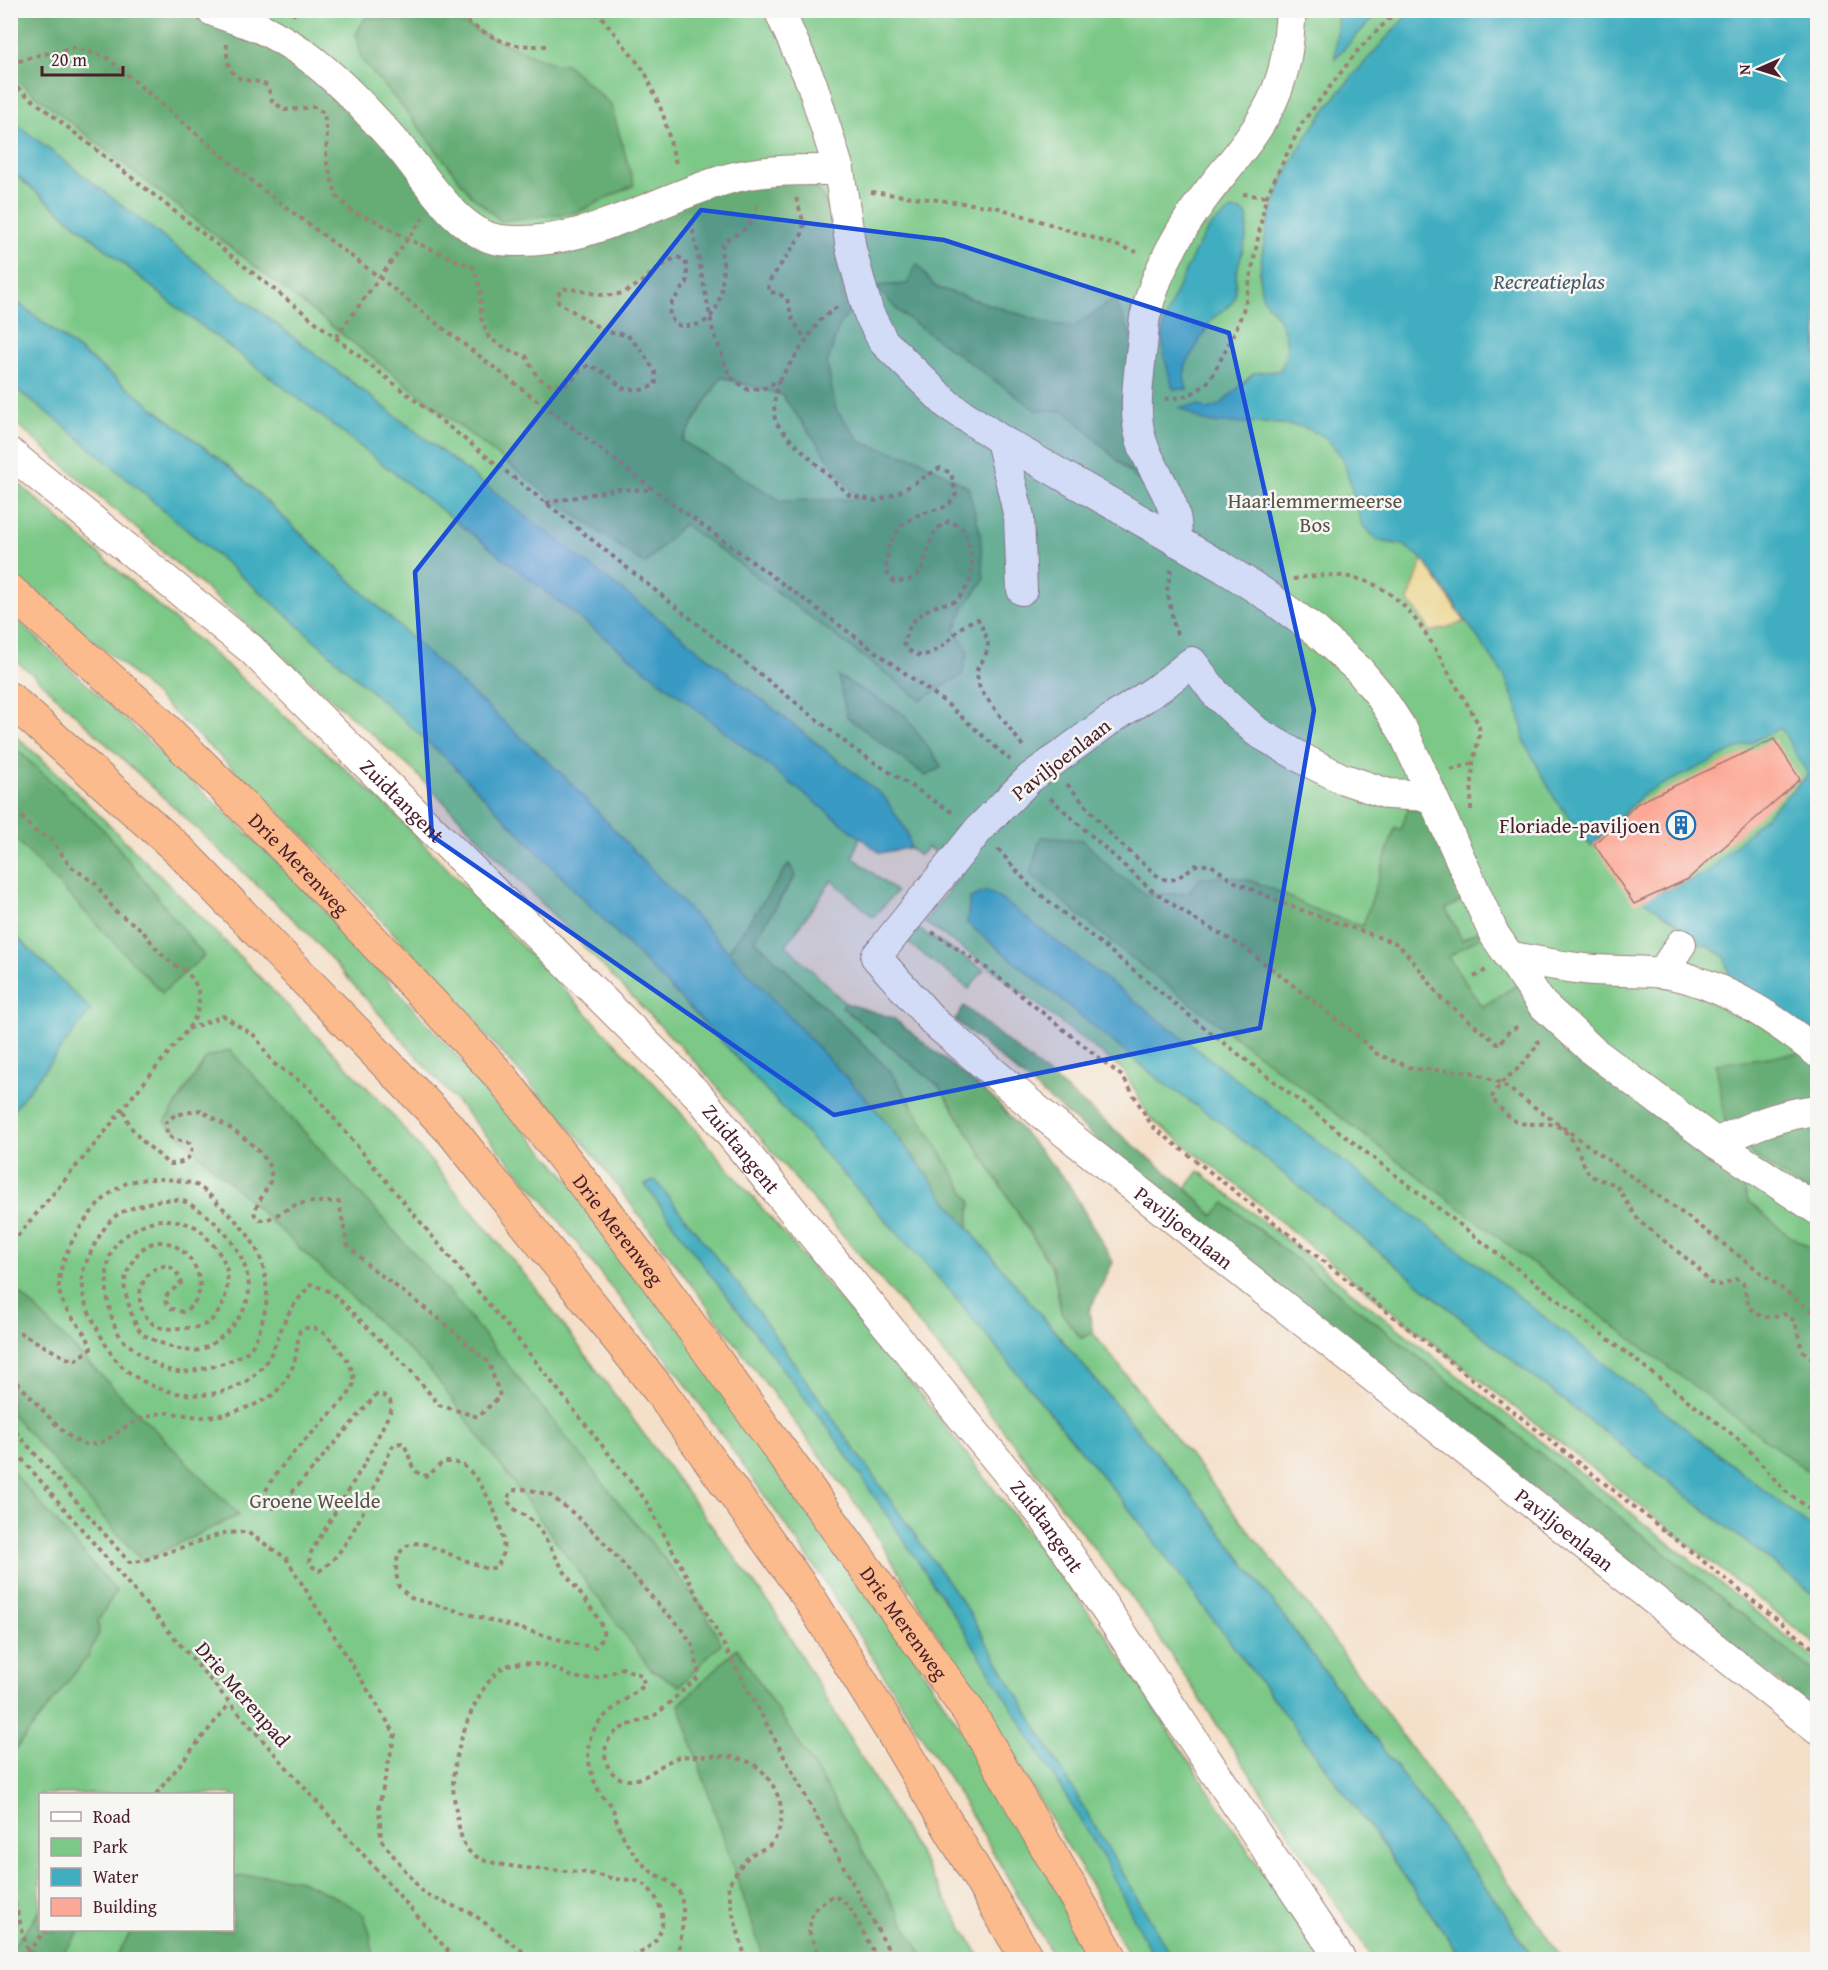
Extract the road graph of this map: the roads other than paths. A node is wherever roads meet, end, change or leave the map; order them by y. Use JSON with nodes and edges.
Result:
{"nodes":[{"id":1,"x":211,"y":10,"type":"edge"},
{"id":2,"x":779,"y":10,"type":"edge"},
{"id":3,"x":1291,"y":10,"type":"edge"},
{"id":4,"x":840,"y":179,"type":"junction"},
{"id":5,"x":1001,"y":440,"type":"junction"},
{"id":6,"x":10,"y":453,"type":"edge"},
{"id":7,"x":1176,"y":541,"type":"junction"},
{"id":8,"x":1022,"y":590,"type":"dead end"},
{"id":9,"x":10,"y":591,"type":"edge"},
{"id":10,"x":10,"y":699,"type":"edge"},
{"id":11,"x":1432,"y":796,"type":"junction"},
{"id":12,"x":1681,"y":944,"type":"dead end"},
{"id":13,"x":1509,"y":956,"type":"junction"},
{"id":14,"x":1662,"y":973,"type":"junction"},
{"id":15,"x":1818,"y":1053,"type":"edge"},
{"id":16,"x":1818,"y":1110,"type":"edge"},
{"id":17,"x":1716,"y":1143,"type":"junction"},
{"id":18,"x":1818,"y":1210,"type":"edge"},
{"id":19,"x":1818,"y":1730,"type":"edge"},
{"id":20,"x":1028,"y":1959,"type":"edge"},
{"id":21,"x":1112,"y":1959,"type":"edge"},
{"id":22,"x":1341,"y":1959,"type":"edge"}],
"edges":[{"from":1,"to":4,"type":"street"},
{"from":2,"to":4,"type":"street"},
{"from":3,"to":7,"type":"street"},
{"from":4,"to":5,"type":"street"},
{"from":5,"to":7,"type":"street"},
{"from":5,"to":8,"type":"street"},
{"from":6,"to":22,"type":"street","name":"Zuidtangent"},
{"from":7,"to":11,"type":"street"},
{"from":9,"to":21,"type":"highway","name":"Drie Merenweg"},
{"from":10,"to":20,"type":"highway"},
{"from":11,"to":13,"type":"street"},
{"from":11,"to":19,"type":"street","name":"Paviljoenlaan"},
{"from":12,"to":14,"type":"street"},
{"from":13,"to":14,"type":"street"},
{"from":13,"to":17,"type":"street"},
{"from":14,"to":15,"type":"street"},
{"from":16,"to":17,"type":"street"},
{"from":17,"to":18,"type":"street"}]}
